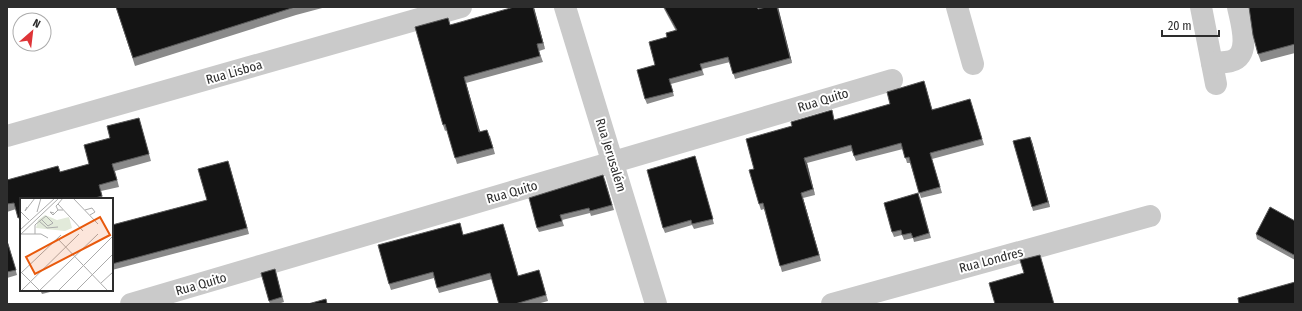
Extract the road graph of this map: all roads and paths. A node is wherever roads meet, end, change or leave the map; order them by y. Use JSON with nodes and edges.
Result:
{"nodes":[{"id":1,"x":461,"y":7,"type":"edge"},
{"id":2,"x":565,"y":7,"type":"edge"},
{"id":3,"x":957,"y":7,"type":"edge"},
{"id":4,"x":1201,"y":7,"type":"edge"},
{"id":5,"x":1238,"y":7,"type":"edge"},
{"id":6,"x":973,"y":64,"type":"dead end"},
{"id":7,"x":892,"y":80,"type":"dead end"},
{"id":8,"x":7,"y":136,"type":"edge"},
{"id":9,"x":614,"y":162,"type":"junction"},
{"id":10,"x":1150,"y":216,"type":"dead end"},
{"id":11,"x":132,"y":304,"type":"edge"},
{"id":12,"x":656,"y":304,"type":"edge"},
{"id":13,"x":832,"y":304,"type":"edge"}],
"edges":[{"from":1,"to":8,"type":"street","name":"Rua Lisboa"},
{"from":2,"to":9,"type":"street","name":"Rua Jerusalém"},
{"from":3,"to":6,"type":"street"},
{"from":4,"to":5,"type":"street"},
{"from":7,"to":9,"type":"street","name":"Rua Quito"},
{"from":9,"to":11,"type":"street","name":"Rua Quito"},
{"from":9,"to":12,"type":"street","name":"Rua Jerusalém"},
{"from":10,"to":13,"type":"street","name":"Rua Londres"}]}
